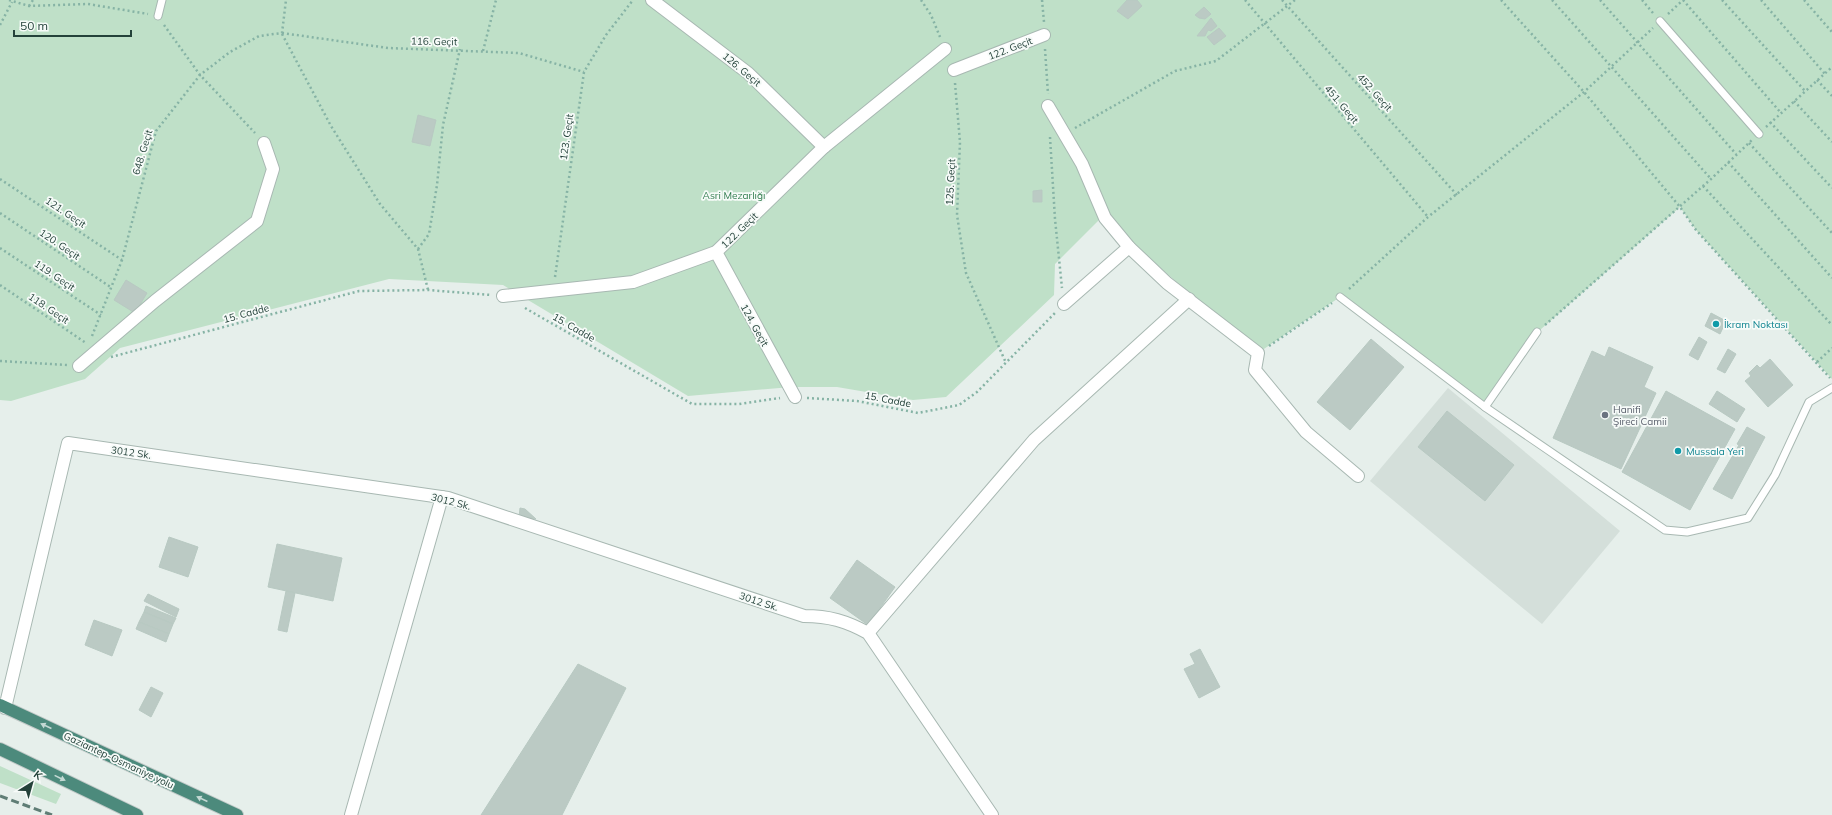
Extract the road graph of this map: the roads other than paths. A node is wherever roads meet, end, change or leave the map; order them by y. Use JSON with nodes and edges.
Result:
{"nodes":[{"id":1,"x":162,"y":0,"type":"edge"},
{"id":2,"x":652,"y":0,"type":"edge"},
{"id":3,"x":158,"y":16,"type":"road end"},
{"id":4,"x":1660,"y":21,"type":"road end"},
{"id":5,"x":1044,"y":35,"type":"dead end"},
{"id":6,"x":945,"y":49,"type":"road end"},
{"id":7,"x":954,"y":70,"type":"road end"},
{"id":8,"x":1048,"y":106,"type":"dead end"},
{"id":9,"x":1759,"y":134,"type":"road end"},
{"id":10,"x":264,"y":143,"type":"road end"},
{"id":11,"x":824,"y":147,"type":"junction"},
{"id":12,"x":1129,"y":247,"type":"junction"},
{"id":13,"x":716,"y":252,"type":"junction"},
{"id":14,"x":503,"y":296,"type":"road end"},
{"id":15,"x":1340,"y":297,"type":"road end"},
{"id":16,"x":1189,"y":300,"type":"junction"},
{"id":17,"x":1064,"y":304,"type":"road end"},
{"id":18,"x":1538,"y":332,"type":"road end"},
{"id":19,"x":79,"y":366,"type":"road end"},
{"id":20,"x":1832,"y":388,"type":"edge"},
{"id":21,"x":795,"y":397,"type":"road end"},
{"id":22,"x":1485,"y":407,"type":"junction"},
{"id":23,"x":1358,"y":476,"type":"dead end"},
{"id":24,"x":442,"y":497,"type":"junction"},
{"id":25,"x":868,"y":633,"type":"junction"},
{"id":26,"x":2,"y":707,"type":"edge"},
{"id":27,"x":0,"y":749,"type":"edge"},
{"id":28,"x":137,"y":815,"type":"edge"},
{"id":29,"x":237,"y":815,"type":"edge"},
{"id":30,"x":351,"y":815,"type":"edge"},
{"id":31,"x":992,"y":815,"type":"edge"}],
"edges":[{"from":1,"to":3,"type":"lane"},
{"from":2,"to":11,"type":"street","name":"126. Geçit"},
{"from":4,"to":9,"type":"lane"},
{"from":5,"to":7,"type":"street","name":"122. Geçit"},
{"from":6,"to":11,"type":"street","name":"122. Geçit"},
{"from":8,"to":12,"type":"street"},
{"from":10,"to":19,"type":"street"},
{"from":11,"to":13,"type":"street","name":"122. Geçit"},
{"from":12,"to":16,"type":"street"},
{"from":12,"to":17,"type":"street"},
{"from":13,"to":14,"type":"street","name":"122. Geçit"},
{"from":13,"to":21,"type":"street","name":"124. Geçit"},
{"from":15,"to":22,"type":"lane"},
{"from":16,"to":23,"type":"street"},
{"from":16,"to":25,"type":"street"},
{"from":18,"to":22,"type":"lane"},
{"from":20,"to":22,"type":"lane"},
{"from":24,"to":25,"type":"street","name":"3012 Sk."},
{"from":24,"to":26,"type":"street","name":"3012 Sk."},
{"from":24,"to":30,"type":"street"},
{"from":25,"to":31,"type":"street","name":"3012 Sk."},
{"from":29,"to":26,"type":"highway","name":"Gaziantep-Osmaniye yolu","one_way":true},
{"from":27,"to":28,"type":"highway","one_way":true}]}
